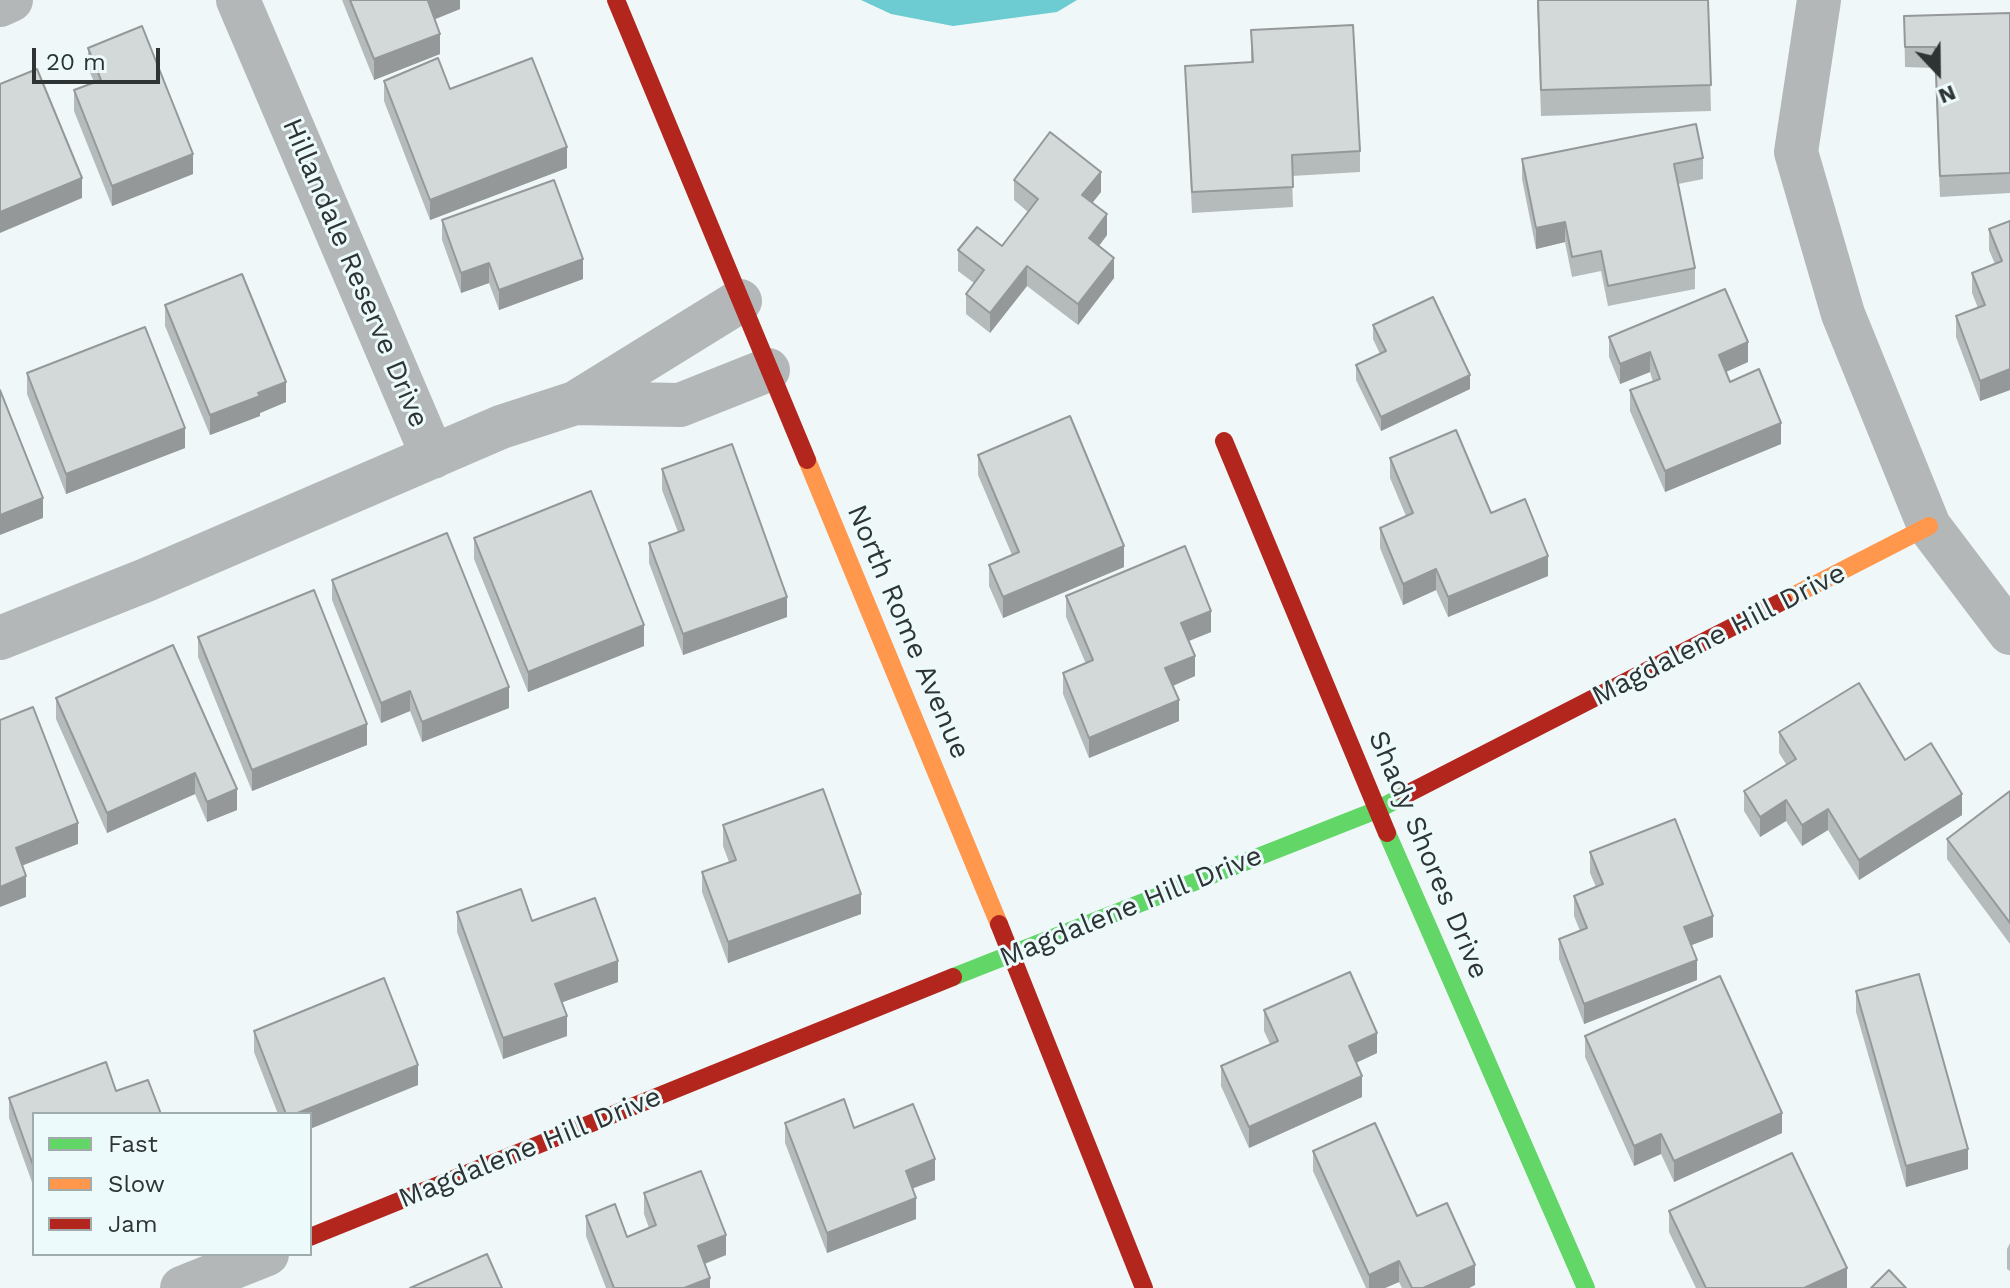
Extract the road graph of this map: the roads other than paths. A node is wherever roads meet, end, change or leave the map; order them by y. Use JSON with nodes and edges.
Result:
{"nodes":[{"id":1,"x":11,"y":0,"type":"edge"},
{"id":2,"x":238,"y":0,"type":"edge"},
{"id":3,"x":616,"y":0,"type":"edge"},
{"id":4,"x":1819,"y":0,"type":"edge"},
{"id":5,"x":0,"y":5,"type":"edge"},
{"id":6,"x":740,"y":301,"type":"junction"},
{"id":7,"x":768,"y":370,"type":"junction"},
{"id":8,"x":575,"y":403,"type":"junction"},
{"id":9,"x":1224,"y":441,"type":"dead end"},
{"id":10,"x":433,"y":457,"type":"junction"},
{"id":11,"x":1929,"y":526,"type":"junction"},
{"id":12,"x":2010,"y":633,"type":"edge"},
{"id":13,"x":0,"y":638,"type":"edge"},
{"id":14,"x":1377,"y":810,"type":"junction"},
{"id":15,"x":1011,"y":954,"type":"junction"},
{"id":16,"x":312,"y":1236,"type":"edge"},
{"id":17,"x":262,"y":1256,"type":"edge"},
{"id":18,"x":182,"y":1288,"type":"edge"},
{"id":19,"x":1144,"y":1288,"type":"edge"},
{"id":20,"x":1586,"y":1288,"type":"edge"}],
"edges":[{"from":1,"to":5,"type":"street"},
{"from":2,"to":10,"type":"street","name":"Hillandale Reserve Drive"},
{"from":3,"to":6,"type":"street","name":"North Rome Avenue"},
{"from":4,"to":11,"type":"street"},
{"from":6,"to":7,"type":"street","name":"North Rome Avenue"},
{"from":6,"to":8,"type":"street","name":"Hillandale Reserve Drive"},
{"from":7,"to":8,"type":"street","name":"Hillandale Reserve Drive"},
{"from":7,"to":15,"type":"street","name":"North Rome Avenue"},
{"from":8,"to":10,"type":"street","name":"Hillandale Reserve Drive"},
{"from":9,"to":14,"type":"street","name":"Shady Shores Drive"},
{"from":10,"to":13,"type":"street","name":"Hillandale Reserve Drive"},
{"from":11,"to":12,"type":"street"},
{"from":11,"to":14,"type":"street","name":"Magdalene Hill Drive"},
{"from":14,"to":15,"type":"street","name":"Magdalene Hill Drive"},
{"from":14,"to":20,"type":"street","name":"Shady Shores Drive"},
{"from":15,"to":16,"type":"street","name":"Magdalene Hill Drive"},
{"from":15,"to":19,"type":"street","name":"North Rome Avenue"},
{"from":17,"to":18,"type":"street"}]}
